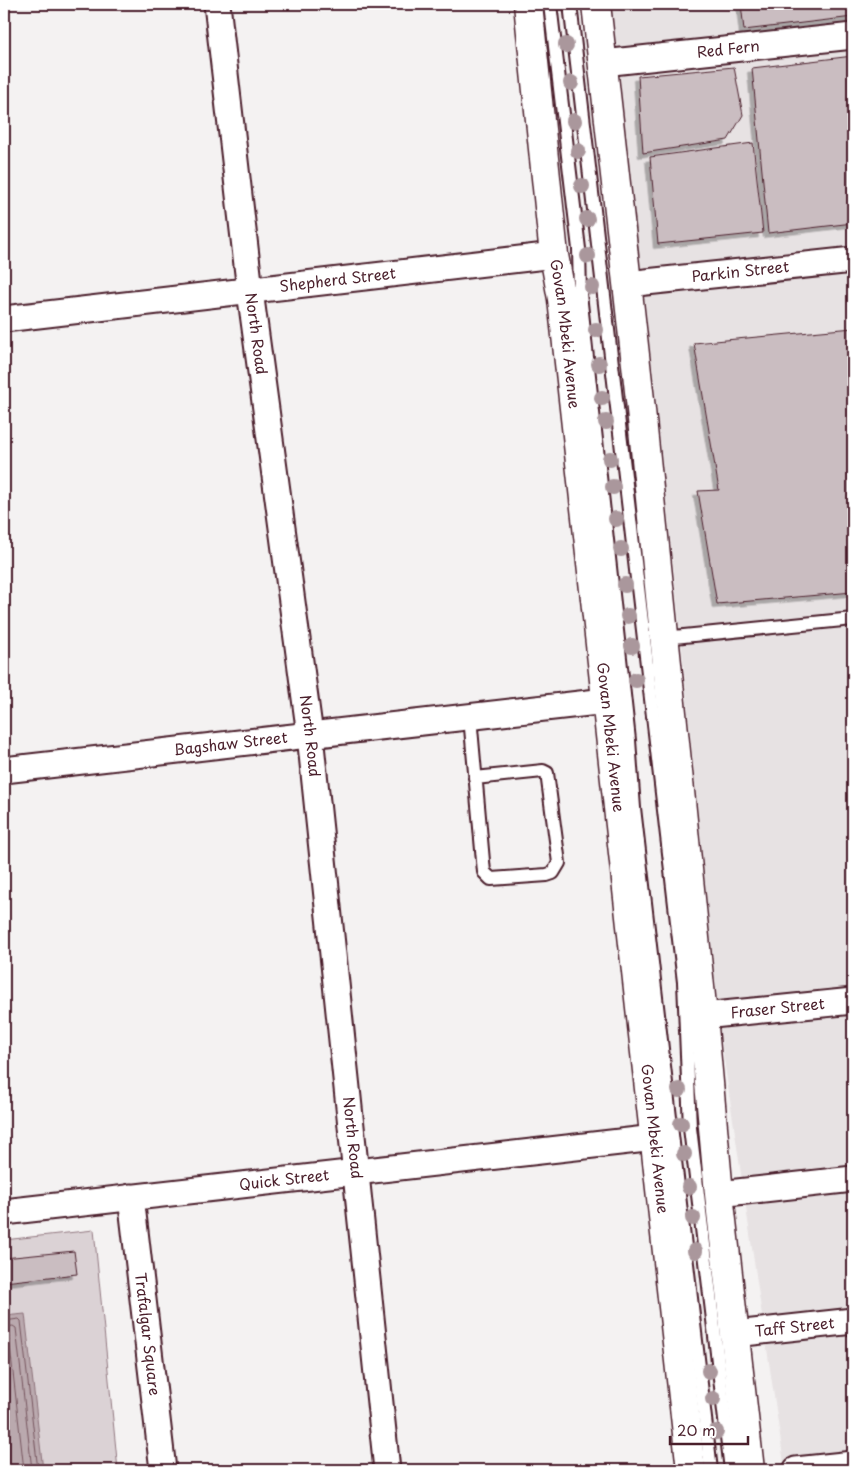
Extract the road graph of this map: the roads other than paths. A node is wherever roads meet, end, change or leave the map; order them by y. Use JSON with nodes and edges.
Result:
{"nodes":[{"id":1,"x":217,"y":4,"type":"edge"},
{"id":2,"x":528,"y":4,"type":"edge"},
{"id":3,"x":550,"y":4,"type":"edge"},
{"id":4,"x":570,"y":4,"type":"edge"},
{"id":5,"x":596,"y":4,"type":"edge"},
{"id":6,"x":853,"y":36,"type":"edge"},
{"id":7,"x":603,"y":63,"type":"junction"},
{"id":8,"x":554,"y":255,"type":"junction"},
{"id":9,"x":853,"y":260,"type":"edge"},
{"id":10,"x":627,"y":284,"type":"junction"},
{"id":11,"x":250,"y":291,"type":"junction"},
{"id":12,"x":4,"y":319,"type":"edge"},
{"id":13,"x":853,"y":619,"type":"edge"},
{"id":14,"x":664,"y":638,"type":"junction"},
{"id":15,"x":606,"y":701,"type":"junction"},
{"id":16,"x":470,"y":717,"type":"junction"},
{"id":17,"x":310,"y":735,"type":"junction"},
{"id":18,"x":4,"y":770,"type":"edge"},
{"id":19,"x":475,"y":778,"type":"junction"},
{"id":20,"x":853,"y":1001,"type":"edge"},
{"id":21,"x":703,"y":1016,"type":"junction"},
{"id":22,"x":655,"y":1138,"type":"junction"},
{"id":23,"x":355,"y":1171,"type":"junction"},
{"id":24,"x":853,"y":1179,"type":"edge"},
{"id":25,"x":719,"y":1194,"type":"junction"},
{"id":26,"x":130,"y":1197,"type":"junction"},
{"id":27,"x":4,"y":1212,"type":"edge"},
{"id":28,"x":853,"y":1321,"type":"edge"},
{"id":29,"x":736,"y":1334,"type":"junction"},
{"id":30,"x":853,"y":1464,"type":"edge"},
{"id":31,"x":163,"y":1470,"type":"edge"},
{"id":32,"x":387,"y":1470,"type":"edge"},
{"id":33,"x":691,"y":1470,"type":"edge"},
{"id":34,"x":711,"y":1470,"type":"edge"},
{"id":35,"x":731,"y":1470,"type":"edge"},
{"id":36,"x":750,"y":1470,"type":"edge"},
{"id":37,"x":796,"y":1470,"type":"edge"}],
"edges":[{"from":1,"to":11,"type":"street","name":"North Road"},
{"from":2,"to":8,"type":"main road","name":"Govan Mbeki Avenue"},
{"from":3,"to":34,"type":"lane"},
{"from":4,"to":35,"type":"lane"},
{"from":5,"to":7,"type":"main road"},
{"from":6,"to":7,"type":"street","name":"Red Fern"},
{"from":7,"to":10,"type":"main road"},
{"from":8,"to":11,"type":"street","name":"Shepherd Street"},
{"from":8,"to":15,"type":"main road","name":"Govan Mbeki Avenue"},
{"from":9,"to":10,"type":"street","name":"Parkin Street"},
{"from":10,"to":14,"type":"main road"},
{"from":11,"to":12,"type":"street","name":"Shepherd Street"},
{"from":11,"to":17,"type":"street","name":"North Road"},
{"from":13,"to":14,"type":"lane"},
{"from":14,"to":21,"type":"main road"},
{"from":15,"to":16,"type":"street","name":"Bagshaw Street"},
{"from":15,"to":22,"type":"main road","name":"Govan Mbeki Avenue"},
{"from":16,"to":17,"type":"street","name":"Bagshaw Street"},
{"from":16,"to":19,"type":"lane"},
{"from":17,"to":18,"type":"street","name":"Bagshaw Street"},
{"from":17,"to":23,"type":"street","name":"North Road"},
{"from":19,"to":19,"type":"lane"},
{"from":20,"to":21,"type":"street","name":"Fraser Street"},
{"from":21,"to":25,"type":"main road"},
{"from":22,"to":23,"type":"street","name":"Quick Street"},
{"from":22,"to":33,"type":"main road","name":"Govan Mbeki Avenue"},
{"from":23,"to":26,"type":"street","name":"Quick Street"},
{"from":23,"to":32,"type":"street","name":"North Road"},
{"from":24,"to":25,"type":"street"},
{"from":25,"to":29,"type":"main road"},
{"from":26,"to":27,"type":"street","name":"Quick Street"},
{"from":26,"to":31,"type":"street","name":"Trafalgar Square"},
{"from":28,"to":29,"type":"street","name":"Taff Street"},
{"from":29,"to":36,"type":"main road"},
{"from":30,"to":37,"type":"street"}]}
